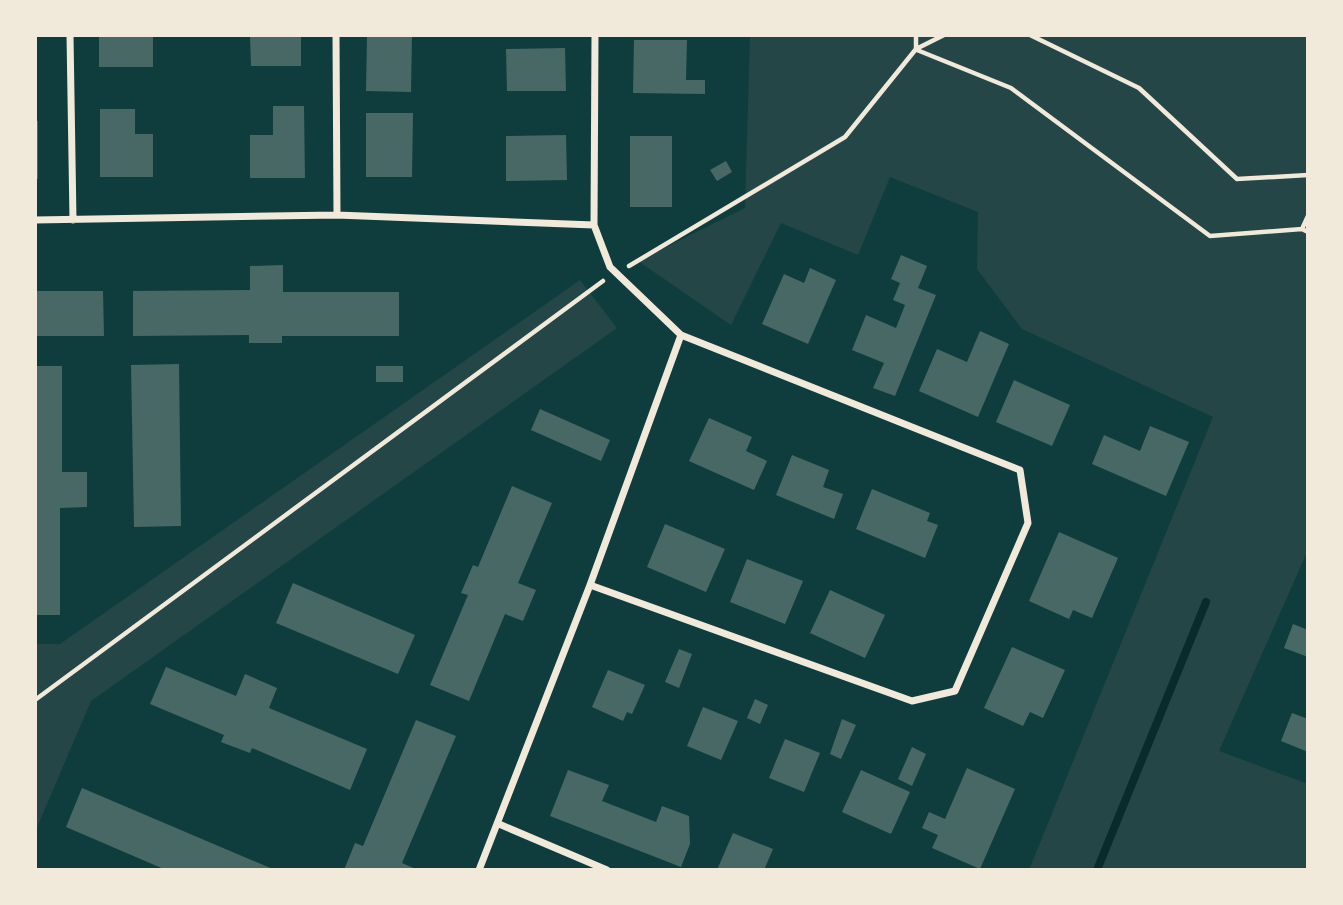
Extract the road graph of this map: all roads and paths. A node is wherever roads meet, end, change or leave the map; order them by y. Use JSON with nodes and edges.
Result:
{"nodes":[{"id":1,"x":70,"y":35,"type":"edge"},
{"id":2,"x":336,"y":35,"type":"edge"},
{"id":3,"x":595,"y":35,"type":"edge"},
{"id":4,"x":916,"y":35,"type":"edge"},
{"id":5,"x":944,"y":35,"type":"edge"},
{"id":6,"x":1030,"y":35,"type":"edge"},
{"id":7,"x":916,"y":49,"type":"junction"},
{"id":8,"x":1308,"y":175,"type":"edge"},
{"id":9,"x":337,"y":215,"type":"junction"},
{"id":10,"x":1308,"y":216,"type":"edge"},
{"id":11,"x":35,"y":220,"type":"edge"},
{"id":12,"x":73,"y":220,"type":"junction"},
{"id":13,"x":594,"y":225,"type":"junction"},
{"id":14,"x":1305,"y":230,"type":"edge"},
{"id":15,"x":613,"y":270,"type":"junction"},
{"id":16,"x":681,"y":335,"type":"junction"},
{"id":17,"x":590,"y":585,"type":"junction"},
{"id":18,"x":35,"y":700,"type":"edge"},
{"id":19,"x":499,"y":824,"type":"junction"},
{"id":20,"x":478,"y":870,"type":"edge"},
{"id":21,"x":607,"y":870,"type":"edge"}],
"edges":[{"from":1,"to":12,"type":"street"},
{"from":2,"to":9,"type":"street"},
{"from":3,"to":13,"type":"street"},
{"from":4,"to":7,"type":"path"},
{"from":5,"to":7,"type":"path"},
{"from":6,"to":8,"type":"path"},
{"from":7,"to":14,"type":"path"},
{"from":7,"to":15,"type":"path"},
{"from":9,"to":12,"type":"street"},
{"from":9,"to":13,"type":"street"},
{"from":10,"to":14,"type":"path"},
{"from":11,"to":12,"type":"street"},
{"from":13,"to":15,"type":"street"},
{"from":15,"to":16,"type":"street"},
{"from":15,"to":18,"type":"path"},
{"from":16,"to":17,"type":"street"},
{"from":16,"to":17,"type":"street"},
{"from":17,"to":19,"type":"street"},
{"from":19,"to":20,"type":"street"},
{"from":19,"to":21,"type":"street"}]}
